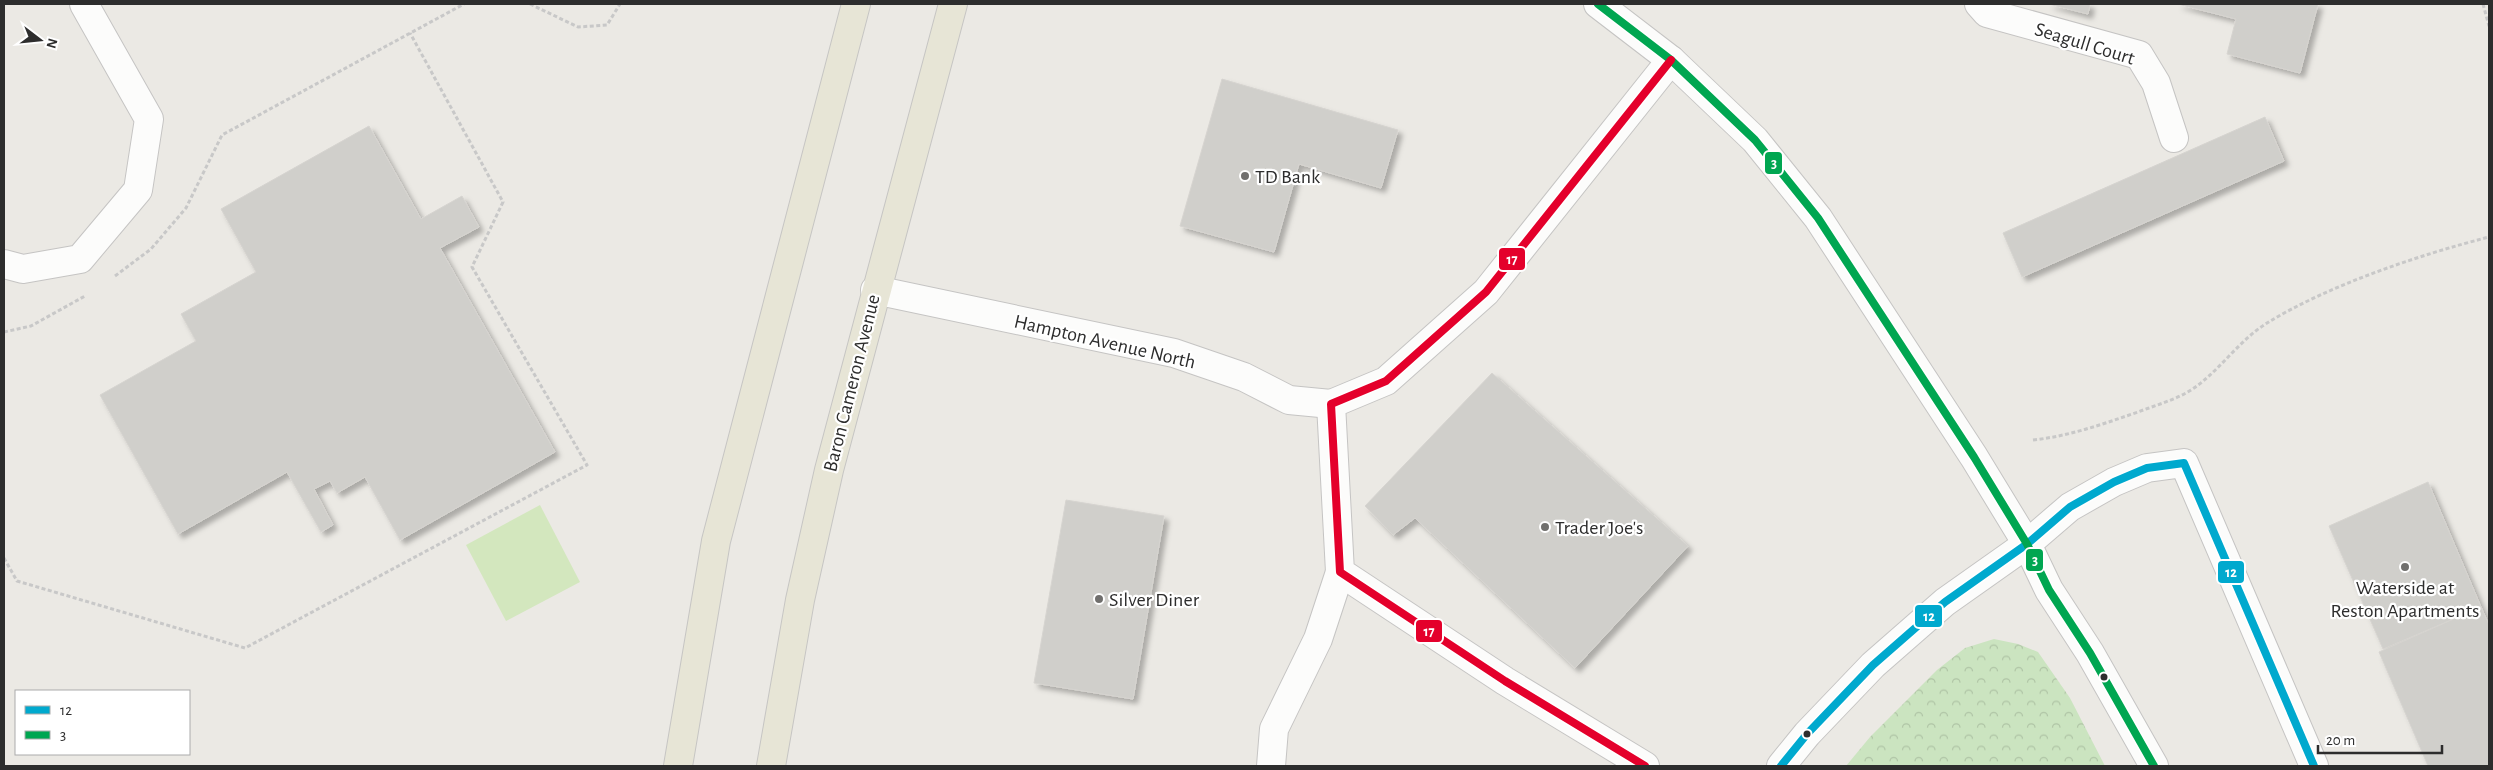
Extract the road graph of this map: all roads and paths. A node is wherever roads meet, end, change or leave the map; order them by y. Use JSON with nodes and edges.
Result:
{"nodes":[{"id":1,"x":84,"y":4,"type":"edge"},
{"id":2,"x":464,"y":4,"type":"edge"},
{"id":3,"x":530,"y":4,"type":"edge"},
{"id":4,"x":620,"y":4,"type":"edge"},
{"id":5,"x":856,"y":4,"type":"edge"},
{"id":6,"x":952,"y":4,"type":"edge"},
{"id":7,"x":1598,"y":4,"type":"edge"},
{"id":8,"x":1979,"y":4,"type":"edge"},
{"id":9,"x":2483,"y":4,"type":"edge"},
{"id":10,"x":2489,"y":26,"type":"edge"},
{"id":11,"x":410,"y":33,"type":"junction"},
{"id":12,"x":1671,"y":60,"type":"junction"},
{"id":13,"x":2174,"y":138,"type":"dead end"},
{"id":14,"x":2489,"y":237,"type":"edge"},
{"id":15,"x":4,"y":264,"type":"edge"},
{"id":16,"x":108,"y":281,"type":"dead end"},
{"id":17,"x":875,"y":290,"type":"junction"},
{"id":18,"x":94,"y":291,"type":"dead end"},
{"id":19,"x":4,"y":332,"type":"edge"},
{"id":20,"x":1330,"y":404,"type":"junction"},
{"id":21,"x":2033,"y":440,"type":"dead end"},
{"id":22,"x":2027,"y":544,"type":"junction"},
{"id":23,"x":4,"y":558,"type":"edge"},
{"id":24,"x":1340,"y":572,"type":"junction"},
{"id":25,"x":678,"y":766,"type":"edge"},
{"id":26,"x":771,"y":766,"type":"edge"},
{"id":27,"x":1271,"y":766,"type":"edge"},
{"id":28,"x":1645,"y":766,"type":"edge"},
{"id":29,"x":1781,"y":766,"type":"edge"},
{"id":30,"x":2154,"y":766,"type":"edge"},
{"id":31,"x":2314,"y":766,"type":"edge"}],
"edges":[{"from":1,"to":15,"type":"street"},
{"from":2,"to":11,"type":"path"},
{"from":3,"to":4,"type":"path"},
{"from":5,"to":25,"type":"main road"},
{"from":6,"to":17,"type":"main road","name":"Baron Cameron Avenue"},
{"from":7,"to":12,"type":"street"},
{"from":8,"to":13,"type":"street","name":"Seagull Court"},
{"from":9,"to":10,"type":"path"},
{"from":11,"to":16,"type":"path"},
{"from":11,"to":23,"type":"path"},
{"from":12,"to":20,"type":"street"},
{"from":12,"to":22,"type":"street"},
{"from":14,"to":21,"type":"path"},
{"from":17,"to":20,"type":"street","name":"Hampton Avenue North"},
{"from":17,"to":26,"type":"main road","name":"Baron Cameron Avenue"},
{"from":18,"to":19,"type":"path"},
{"from":20,"to":24,"type":"street"},
{"from":22,"to":29,"type":"street"},
{"from":22,"to":30,"type":"street"},
{"from":22,"to":31,"type":"street"},
{"from":24,"to":27,"type":"street"},
{"from":24,"to":28,"type":"street"}]}
